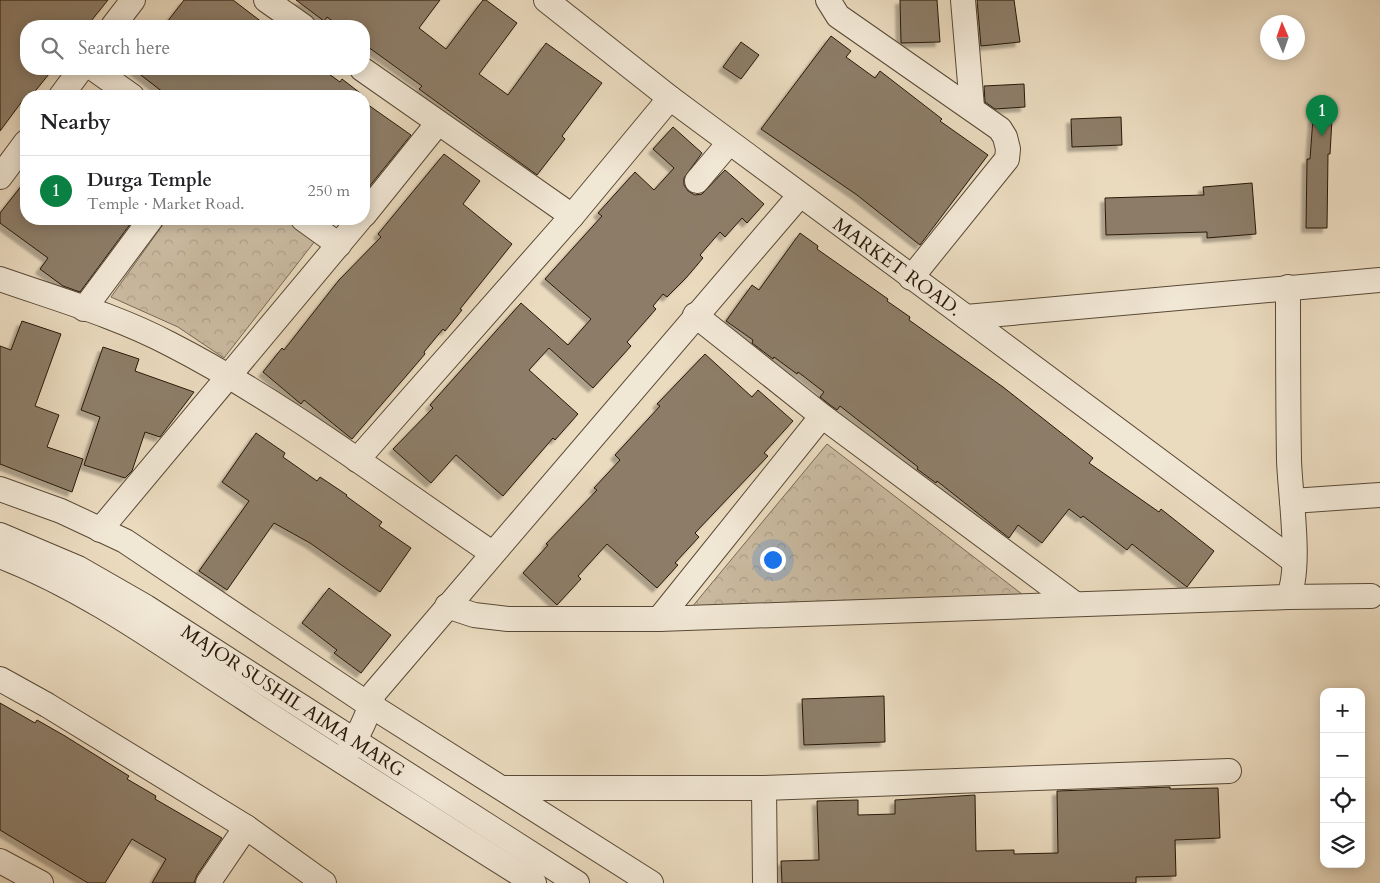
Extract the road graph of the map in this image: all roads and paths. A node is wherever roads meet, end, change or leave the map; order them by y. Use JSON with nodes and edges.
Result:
{"nodes":[{"id":1,"x":133,"y":0,"type":"edge"},
{"id":2,"x":266,"y":0,"type":"edge"},
{"id":3,"x":546,"y":0,"type":"edge"},
{"id":4,"x":828,"y":0,"type":"edge"},
{"id":5,"x":963,"y":0,"type":"edge"},
{"id":6,"x":118,"y":20,"type":"edge"},
{"id":7,"x":294,"y":20,"type":"edge"},
{"id":8,"x":77,"y":75,"type":"edge"},
{"id":9,"x":102,"y":75,"type":"edge"},
{"id":10,"x":370,"y":75,"type":"edge"},
{"id":11,"x":65,"y":90,"type":"edge"},
{"id":12,"x":124,"y":90,"type":"edge"},
{"id":13,"x":670,"y":98,"type":"junction"},
{"id":14,"x":972,"y":107,"type":"junction"},
{"id":15,"x":438,"y":123,"type":"junction"},
{"id":16,"x":729,"y":142,"type":"junction"},
{"id":17,"x":20,"y":150,"type":"edge"},
{"id":18,"x":0,"y":177,"type":"edge"},
{"id":19,"x":697,"y":181,"type":"dead end"},
{"id":20,"x":800,"y":195,"type":"junction"},
{"id":21,"x":370,"y":208,"type":"edge"},
{"id":22,"x":572,"y":216,"type":"junction"},
{"id":23,"x":147,"y":225,"type":"edge"},
{"id":24,"x":311,"y":225,"type":"edge"},
{"id":25,"x":355,"y":225,"type":"edge"},
{"id":26,"x":339,"y":245,"type":"junction"},
{"id":27,"x":911,"y":278,"type":"junction"},
{"id":28,"x":0,"y":279,"type":"edge"},
{"id":29,"x":1380,"y":280,"type":"edge"},
{"id":30,"x":1288,"y":287,"type":"junction"},
{"id":31,"x":84,"y":309,"type":"junction"},
{"id":32,"x":695,"y":315,"type":"junction"},
{"id":33,"x":966,"y":317,"type":"junction"},
{"id":34,"x":228,"y":378,"type":"junction"},
{"id":35,"x":822,"y":416,"type":"junction"},
{"id":36,"x":357,"y":460,"type":"junction"},
{"id":37,"x":0,"y":490,"type":"edge"},
{"id":38,"x":1380,"y":495,"type":"edge"},
{"id":39,"x":1292,"y":501,"type":"junction"},
{"id":40,"x":100,"y":530,"type":"junction"},
{"id":41,"x":0,"y":535,"type":"edge"},
{"id":42,"x":492,"y":553,"type":"junction"},
{"id":43,"x":0,"y":556,"type":"edge"},
{"id":44,"x":1294,"y":561,"type":"junction"},
{"id":45,"x":1371,"y":596,"type":"dead end"},
{"id":46,"x":1288,"y":597,"type":"junction"},
{"id":47,"x":1075,"y":604,"type":"junction"},
{"id":48,"x":447,"y":606,"type":"junction"},
{"id":49,"x":659,"y":619,"type":"junction"},
{"id":50,"x":0,"y":679,"type":"edge"},
{"id":51,"x":368,"y":699,"type":"junction"},
{"id":52,"x":346,"y":734,"type":"junction"},
{"id":53,"x":320,"y":748,"type":"junction"},
{"id":54,"x":342,"y":761,"type":"junction"},
{"id":55,"x":1228,"y":771,"type":"dead end"},
{"id":56,"x":504,"y":788,"type":"junction"},
{"id":57,"x":764,"y":788,"type":"junction"},
{"id":58,"x":246,"y":827,"type":"junction"},
{"id":59,"x":0,"y":861,"type":"edge"},
{"id":60,"x":34,"y":881,"type":"edge"},
{"id":61,"x":208,"y":883,"type":"edge"},
{"id":62,"x":324,"y":883,"type":"edge"},
{"id":63,"x":534,"y":883,"type":"edge"},
{"id":64,"x":576,"y":883,"type":"edge"},
{"id":65,"x":650,"y":883,"type":"edge"},
{"id":66,"x":765,"y":883,"type":"edge"}],
"edges":[{"from":1,"to":6,"type":"street"},
{"from":2,"to":7,"type":"street"},
{"from":3,"to":13,"type":"street","name":"MARKET ROAD."},
{"from":4,"to":14,"type":"street"},
{"from":5,"to":14,"type":"street"},
{"from":8,"to":11,"type":"street"},
{"from":9,"to":12,"type":"street"},
{"from":10,"to":15,"type":"street"},
{"from":13,"to":16,"type":"street","name":"MARKET ROAD."},
{"from":13,"to":22,"type":"street"},
{"from":14,"to":27,"type":"street"},
{"from":15,"to":21,"type":"street"},
{"from":15,"to":22,"type":"street"},
{"from":16,"to":19,"type":"street"},
{"from":16,"to":20,"type":"street","name":"MARKET ROAD."},
{"from":17,"to":18,"type":"street"},
{"from":20,"to":27,"type":"street","name":"MARKET ROAD."},
{"from":20,"to":32,"type":"street"},
{"from":22,"to":36,"type":"street"},
{"from":23,"to":31,"type":"street"},
{"from":24,"to":26,"type":"street"},
{"from":25,"to":26,"type":"street"},
{"from":26,"to":34,"type":"street"},
{"from":27,"to":33,"type":"street","name":"MARKET ROAD."},
{"from":28,"to":31,"type":"street"},
{"from":29,"to":30,"type":"street","name":"MARKET ROAD."},
{"from":30,"to":33,"type":"street","name":"MARKET ROAD."},
{"from":30,"to":39,"type":"street"},
{"from":31,"to":34,"type":"street"},
{"from":32,"to":35,"type":"street"},
{"from":32,"to":42,"type":"street"},
{"from":33,"to":44,"type":"street"},
{"from":34,"to":36,"type":"street"},
{"from":34,"to":40,"type":"street"},
{"from":35,"to":47,"type":"street"},
{"from":35,"to":49,"type":"street"},
{"from":36,"to":42,"type":"street"},
{"from":37,"to":40,"type":"street"},
{"from":38,"to":39,"type":"street"},
{"from":39,"to":44,"type":"street"},
{"from":40,"to":51,"type":"street"},
{"from":41,"to":52,"type":"street","name":"MAJOR SUSHIL AIMA MARG"},
{"from":42,"to":48,"type":"street"},
{"from":43,"to":53,"type":"street","name":"MAJOR SUSHIL AIMA MARG"},
{"from":44,"to":46,"type":"street"},
{"from":45,"to":46,"type":"street"},
{"from":46,"to":47,"type":"street"},
{"from":47,"to":49,"type":"street"},
{"from":48,"to":49,"type":"street"},
{"from":48,"to":51,"type":"street"},
{"from":50,"to":58,"type":"street"},
{"from":51,"to":52,"type":"street"},
{"from":51,"to":56,"type":"street"},
{"from":52,"to":53,"type":"street"},
{"from":52,"to":54,"type":"street"},
{"from":52,"to":64,"type":"street","name":"MAJOR SUSHIL AIMA MARG"},
{"from":53,"to":54,"type":"street","name":"MAJOR SUSHIL AIMA MARG"},
{"from":54,"to":63,"type":"street","name":"MAJOR SUSHIL AIMA MARG"},
{"from":55,"to":57,"type":"street"},
{"from":56,"to":57,"type":"street"},
{"from":56,"to":65,"type":"street"},
{"from":57,"to":66,"type":"street"},
{"from":58,"to":61,"type":"street"},
{"from":58,"to":62,"type":"street"},
{"from":59,"to":60,"type":"street"}]}
